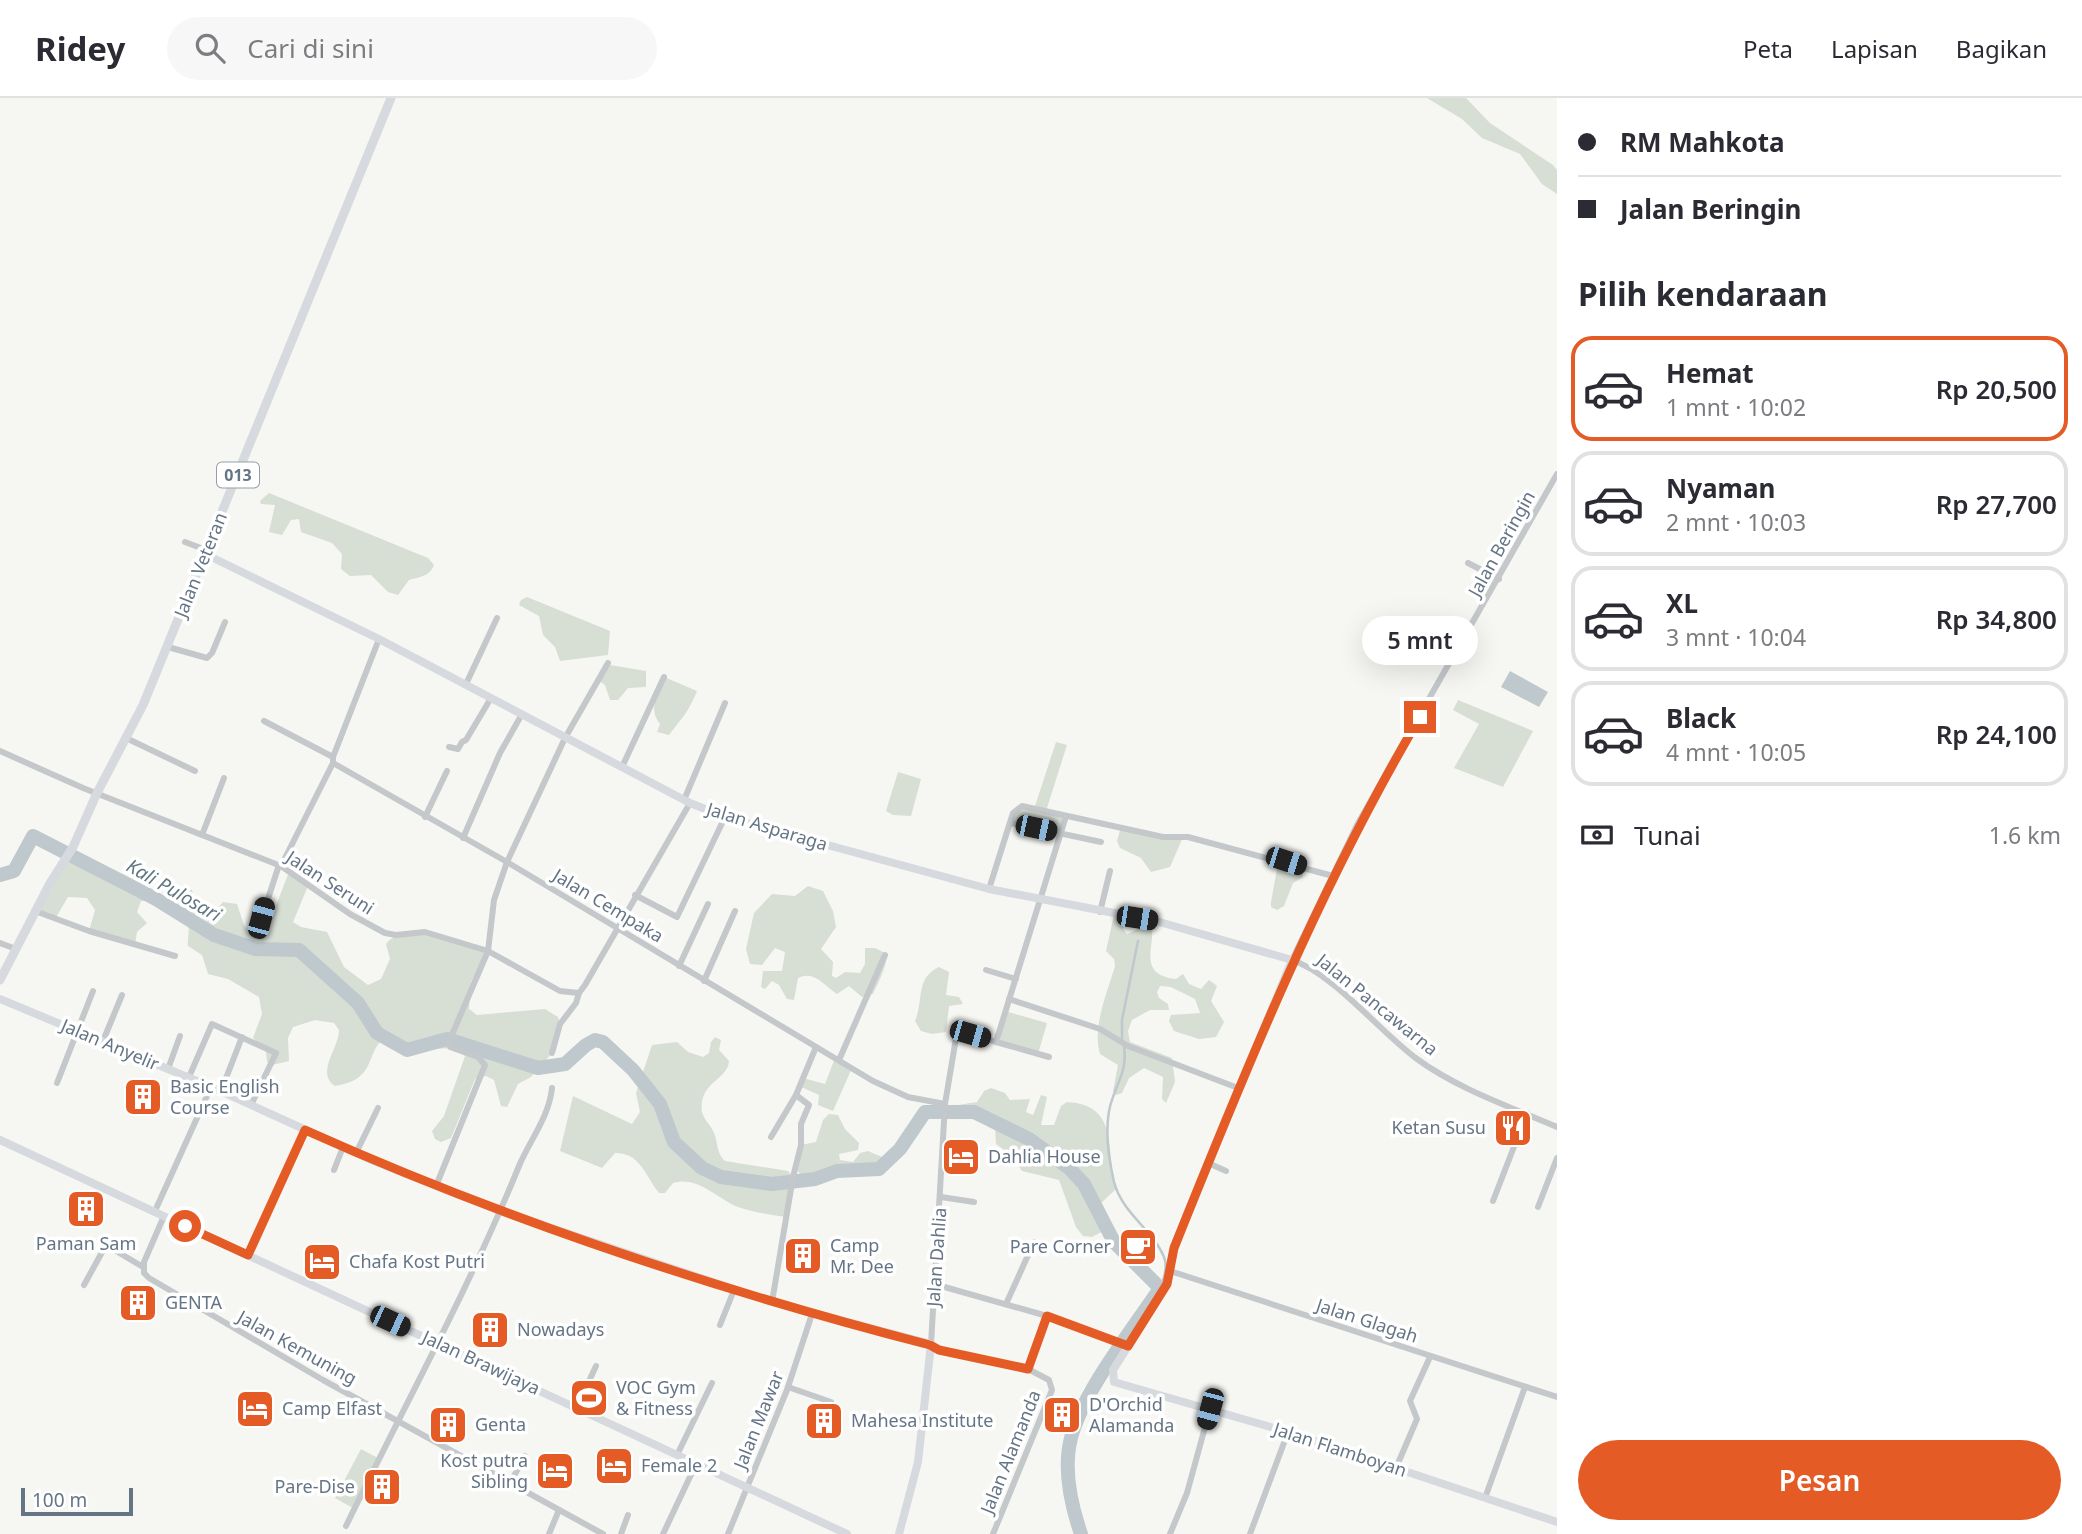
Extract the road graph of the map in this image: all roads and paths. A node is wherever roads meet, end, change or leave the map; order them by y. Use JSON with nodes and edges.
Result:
{"nodes":[{"id":1,"x":391,"y":98,"type":"edge"},
{"id":2,"x":1557,"y":474,"type":"edge"},
{"id":3,"x":186,"y":542,"type":"dead end"},
{"id":4,"x":206,"y":552,"type":"junction"},
{"id":5,"x":1468,"y":563,"type":"dead end"},
{"id":6,"x":1499,"y":579,"type":"junction"},
{"id":7,"x":498,"y":618,"type":"dead end"},
{"id":8,"x":225,"y":622,"type":"dead end"},
{"id":9,"x":379,"y":639,"type":"junction"},
{"id":10,"x":168,"y":647,"type":"junction"},
{"id":11,"x":608,"y":663,"type":"dead end"},
{"id":12,"x":664,"y":677,"type":"dead end"},
{"id":13,"x":466,"y":684,"type":"junction"},
{"id":14,"x":491,"y":698,"type":"junction"},
{"id":15,"x":726,"y":703,"type":"dead end"},
{"id":16,"x":522,"y":714,"type":"junction"},
{"id":17,"x":264,"y":721,"type":"dead end"},
{"id":18,"x":126,"y":738,"type":"junction"},
{"id":19,"x":565,"y":738,"type":"junction"},
{"id":20,"x":449,"y":747,"type":"dead end"},
{"id":21,"x":0,"y":751,"type":"edge"},
{"id":22,"x":333,"y":760,"type":"junction"},
{"id":23,"x":622,"y":767,"type":"junction"},
{"id":24,"x":195,"y":771,"type":"dead end"},
{"id":25,"x":447,"y":771,"type":"dead end"},
{"id":26,"x":224,"y":778,"type":"dead end"},
{"id":27,"x":97,"y":793,"type":"junction"},
{"id":28,"x":687,"y":801,"type":"junction"},
{"id":29,"x":1066,"y":816,"type":"junction"},
{"id":30,"x":425,"y":817,"type":"junction"},
{"id":31,"x":725,"y":817,"type":"junction"},
{"id":32,"x":1011,"y":823,"type":"junction"},
{"id":33,"x":1061,"y":834,"type":"junction"},
{"id":34,"x":202,"y":835,"type":"junction"},
{"id":35,"x":463,"y":838,"type":"junction"},
{"id":36,"x":1101,"y":842,"type":"dead end"},
{"id":37,"x":507,"y":862,"type":"junction"},
{"id":38,"x":280,"y":865,"type":"junction"},
{"id":39,"x":1110,"y":871,"type":"dead end"},
{"id":40,"x":1333,"y":876,"type":"junction"},
{"id":41,"x":989,"y":889,"type":"junction"},
{"id":42,"x":635,"y":895,"type":"junction"},
{"id":43,"x":1042,"y":901,"type":"junction"},
{"id":44,"x":708,"y":904,"type":"dead end"},
{"id":45,"x":35,"y":911,"type":"junction"},
{"id":46,"x":735,"y":911,"type":"dead end"},
{"id":47,"x":1100,"y":912,"type":"junction"},
{"id":48,"x":261,"y":918,"type":"dead end"},
{"id":49,"x":616,"y":928,"type":"junction"},
{"id":50,"x":0,"y":943,"type":"edge"},
{"id":51,"x":16,"y":949,"type":"junction"},
{"id":52,"x":488,"y":951,"type":"junction"},
{"id":53,"x":885,"y":955,"type":"dead end"},
{"id":54,"x":175,"y":956,"type":"dead end"},
{"id":55,"x":1292,"y":960,"type":"junction"},
{"id":56,"x":679,"y":965,"type":"junction"},
{"id":57,"x":986,"y":970,"type":"dead end"},
{"id":58,"x":1016,"y":979,"type":"junction"},
{"id":59,"x":0,"y":980,"type":"edge"},
{"id":60,"x":704,"y":981,"type":"junction"},
{"id":61,"x":93,"y":990,"type":"dead end"},
{"id":62,"x":579,"y":993,"type":"junction"},
{"id":63,"x":122,"y":995,"type":"dead end"},
{"id":64,"x":0,"y":999,"type":"edge"},
{"id":65,"x":1009,"y":999,"type":"junction"},
{"id":66,"x":78,"y":1031,"type":"junction"},
{"id":67,"x":180,"y":1036,"type":"dead end"},
{"id":68,"x":242,"y":1037,"type":"junction"},
{"id":69,"x":103,"y":1041,"type":"junction"},
{"id":70,"x":996,"y":1042,"type":"junction"},
{"id":71,"x":816,"y":1047,"type":"junction"},
{"id":72,"x":552,"y":1053,"type":"dead end"},
{"id":73,"x":1049,"y":1057,"type":"dead end"},
{"id":74,"x":839,"y":1060,"type":"junction"},
{"id":75,"x":168,"y":1069,"type":"junction"},
{"id":76,"x":189,"y":1077,"type":"junction"},
{"id":77,"x":57,"y":1083,"type":"dead end"},
{"id":78,"x":211,"y":1087,"type":"junction"},
{"id":79,"x":552,"y":1088,"type":"dead end"},
{"id":80,"x":1238,"y":1088,"type":"junction"},
{"id":81,"x":220,"y":1091,"type":"junction"},
{"id":82,"x":796,"y":1095,"type":"junction"},
{"id":83,"x":250,"y":1105,"type":"junction"},
{"id":84,"x":378,"y":1108,"type":"dead end"},
{"id":85,"x":945,"y":1110,"type":"junction"},
{"id":86,"x":1527,"y":1113,"type":"junction"},
{"id":87,"x":1557,"y":1127,"type":"edge"},
{"id":88,"x":305,"y":1130,"type":"junction"},
{"id":89,"x":771,"y":1137,"type":"dead end"},
{"id":90,"x":0,"y":1140,"type":"edge"},
{"id":91,"x":343,"y":1147,"type":"junction"},
{"id":92,"x":356,"y":1153,"type":"junction"},
{"id":93,"x":1557,"y":1158,"type":"edge"},
{"id":94,"x":1208,"y":1163,"type":"junction"},
{"id":95,"x":334,"y":1170,"type":"dead end"},
{"id":96,"x":1226,"y":1171,"type":"dead end"},
{"id":97,"x":436,"y":1186,"type":"junction"},
{"id":98,"x":941,"y":1197,"type":"junction"},
{"id":99,"x":1493,"y":1201,"type":"dead end"},
{"id":100,"x":974,"y":1202,"type":"dead end"},
{"id":101,"x":1538,"y":1207,"type":"dead end"},
{"id":102,"x":501,"y":1211,"type":"junction"},
{"id":103,"x":159,"y":1213,"type":"junction"},
{"id":104,"x":1034,"y":1242,"type":"dead end"},
{"id":105,"x":248,"y":1255,"type":"junction"},
{"id":106,"x":143,"y":1267,"type":"junction"},
{"id":107,"x":1170,"y":1271,"type":"junction"},
{"id":108,"x":934,"y":1284,"type":"junction"},
{"id":109,"x":84,"y":1285,"type":"dead end"},
{"id":110,"x":734,"y":1290,"type":"junction"},
{"id":111,"x":772,"y":1302,"type":"junction"},
{"id":112,"x":1006,"y":1304,"type":"junction"},
{"id":113,"x":812,"y":1314,"type":"junction"},
{"id":114,"x":1047,"y":1316,"type":"junction"},
{"id":115,"x":720,"y":1325,"type":"dead end"},
{"id":116,"x":438,"y":1343,"type":"junction"},
{"id":117,"x":930,"y":1345,"type":"junction"},
{"id":118,"x":1128,"y":1346,"type":"junction"},
{"id":119,"x":1430,"y":1357,"type":"junction"},
{"id":120,"x":596,"y":1366,"type":"dead end"},
{"id":121,"x":1028,"y":1369,"type":"junction"},
{"id":122,"x":712,"y":1383,"type":"dead end"},
{"id":123,"x":788,"y":1387,"type":"junction"},
{"id":124,"x":1525,"y":1387,"type":"junction"},
{"id":125,"x":1557,"y":1397,"type":"edge"},
{"id":126,"x":831,"y":1402,"type":"dead end"},
{"id":127,"x":577,"y":1407,"type":"junction"},
{"id":128,"x":1210,"y":1409,"type":"junction"},
{"id":129,"x":397,"y":1421,"type":"junction"},
{"id":130,"x":1288,"y":1432,"type":"junction"},
{"id":131,"x":678,"y":1453,"type":"junction"},
{"id":132,"x":525,"y":1456,"type":"dead end"},
{"id":133,"x":697,"y":1462,"type":"junction"},
{"id":134,"x":1396,"y":1468,"type":"junction"},
{"id":135,"x":510,"y":1483,"type":"junction"},
{"id":136,"x":747,"y":1488,"type":"junction"},
{"id":137,"x":1485,"y":1498,"type":"junction"},
{"id":138,"x":559,"y":1510,"type":"junction"},
{"id":139,"x":628,"y":1515,"type":"dead end"},
{"id":140,"x":1557,"y":1522,"type":"edge"},
{"id":141,"x":346,"y":1526,"type":"dead end"},
{"id":142,"x":549,"y":1534,"type":"edge"},
{"id":143,"x":603,"y":1534,"type":"edge"},
{"id":144,"x":621,"y":1534,"type":"edge"},
{"id":145,"x":663,"y":1534,"type":"edge"},
{"id":146,"x":728,"y":1534,"type":"edge"},
{"id":147,"x":847,"y":1534,"type":"edge"},
{"id":148,"x":899,"y":1534,"type":"edge"},
{"id":149,"x":993,"y":1534,"type":"edge"},
{"id":150,"x":1170,"y":1534,"type":"edge"},
{"id":151,"x":1250,"y":1534,"type":"edge"}],
"edges":[{"from":1,"to":4,"type":"main road","name":"Jalan Veteran","number":"013"},
{"from":2,"to":6,"type":"street","name":"Jalan Beringin"},
{"from":3,"to":4,"type":"street"},
{"from":4,"to":9,"type":"street","name":"Jalan Asparaga"},
{"from":4,"to":10,"type":"main road","name":"Jalan Veteran","number":"013"},
{"from":5,"to":6,"type":"street"},
{"from":6,"to":40,"type":"street","name":"Jalan Beringin"},
{"from":7,"to":13,"type":"street"},
{"from":8,"to":10,"type":"street"},
{"from":9,"to":13,"type":"street","name":"Jalan Asparaga"},
{"from":9,"to":22,"type":"street"},
{"from":10,"to":18,"type":"main road","name":"Jalan Veteran","number":"013"},
{"from":11,"to":19,"type":"street"},
{"from":12,"to":23,"type":"street"},
{"from":13,"to":14,"type":"street","name":"Jalan Asparaga"},
{"from":14,"to":16,"type":"street","name":"Jalan Asparaga"},
{"from":14,"to":20,"type":"street"},
{"from":15,"to":28,"type":"street"},
{"from":16,"to":19,"type":"street","name":"Jalan Asparaga"},
{"from":16,"to":35,"type":"street"},
{"from":17,"to":22,"type":"street","name":"Jalan Cempaka"},
{"from":18,"to":24,"type":"street"},
{"from":18,"to":27,"type":"main road","name":"Jalan Veteran","number":"013"},
{"from":19,"to":23,"type":"street","name":"Jalan Asparaga"},
{"from":19,"to":37,"type":"street"},
{"from":21,"to":27,"type":"street","name":"Jalan Seruni"},
{"from":22,"to":30,"type":"street","name":"Jalan Cempaka"},
{"from":22,"to":38,"type":"street"},
{"from":23,"to":28,"type":"street","name":"Jalan Asparaga"},
{"from":25,"to":30,"type":"street"},
{"from":26,"to":34,"type":"street"},
{"from":27,"to":34,"type":"street","name":"Jalan Seruni"},
{"from":27,"to":45,"type":"main road","name":"Jalan Veteran","number":"013"},
{"from":28,"to":31,"type":"street","name":"Jalan Asparaga"},
{"from":28,"to":42,"type":"street"},
{"from":29,"to":32,"type":"street"},
{"from":29,"to":33,"type":"street"},
{"from":29,"to":40,"type":"street"},
{"from":30,"to":35,"type":"street","name":"Jalan Cempaka"},
{"from":31,"to":41,"type":"street","name":"Jalan Asparaga"},
{"from":31,"to":42,"type":"street"},
{"from":32,"to":33,"type":"street"},
{"from":32,"to":41,"type":"street"},
{"from":33,"to":36,"type":"street"},
{"from":33,"to":43,"type":"street"},
{"from":34,"to":38,"type":"street","name":"Jalan Seruni"},
{"from":35,"to":37,"type":"street","name":"Jalan Cempaka"},
{"from":37,"to":49,"type":"street","name":"Jalan Cempaka"},
{"from":37,"to":52,"type":"street"},
{"from":38,"to":48,"type":"street"},
{"from":38,"to":52,"type":"street","name":"Jalan Seruni"},
{"from":39,"to":47,"type":"street"},
{"from":40,"to":55,"type":"street","name":"Jalan Beringin"},
{"from":41,"to":43,"type":"street","name":"Jalan Asparaga"},
{"from":42,"to":49,"type":"street"},
{"from":43,"to":47,"type":"street","name":"Jalan Asparaga"},
{"from":43,"to":58,"type":"street"},
{"from":44,"to":56,"type":"street"},
{"from":45,"to":51,"type":"main road","name":"Jalan Veteran","number":"013"},
{"from":45,"to":54,"type":"street"},
{"from":46,"to":60,"type":"street"},
{"from":47,"to":55,"type":"street","name":"Jalan Asparaga"},
{"from":49,"to":56,"type":"street","name":"Jalan Cempaka"},
{"from":49,"to":62,"type":"street"},
{"from":50,"to":51,"type":"street"},
{"from":51,"to":59,"type":"main road","name":"Jalan Veteran","number":"013"},
{"from":52,"to":62,"type":"street","name":"Jalan Seruni"},
{"from":52,"to":97,"type":"street"},
{"from":53,"to":74,"type":"street"},
{"from":55,"to":80,"type":"street"},
{"from":55,"to":86,"type":"street","name":"Jalan Pancawarna"},
{"from":56,"to":60,"type":"street","name":"Jalan Cempaka"},
{"from":57,"to":58,"type":"street"},
{"from":58,"to":65,"type":"street"},
{"from":60,"to":71,"type":"street","name":"Jalan Cempaka"},
{"from":61,"to":66,"type":"street"},
{"from":62,"to":72,"type":"street"},
{"from":63,"to":69,"type":"street"},
{"from":64,"to":66,"type":"street","name":"Jalan Anyelir"},
{"from":65,"to":70,"type":"street"},
{"from":65,"to":80,"type":"street"},
{"from":66,"to":69,"type":"street","name":"Jalan Anyelir"},
{"from":66,"to":77,"type":"street"},
{"from":67,"to":75,"type":"street"},
{"from":68,"to":76,"type":"street"},
{"from":68,"to":81,"type":"street"},
{"from":68,"to":83,"type":"street"},
{"from":69,"to":75,"type":"street","name":"Jalan Anyelir"},
{"from":70,"to":73,"type":"street"},
{"from":70,"to":85,"type":"street","name":"Jalan Dahlia"},
{"from":71,"to":74,"type":"street","name":"Jalan Cempaka"},
{"from":71,"to":82,"type":"street"},
{"from":74,"to":85,"type":"street","name":"Jalan Cempaka"},
{"from":75,"to":76,"type":"street","name":"Jalan Anyelir"},
{"from":76,"to":78,"type":"street","name":"Jalan Anyelir"},
{"from":78,"to":81,"type":"street","name":"Jalan Anyelir"},
{"from":78,"to":103,"type":"street"},
{"from":79,"to":102,"type":"street"},
{"from":80,"to":94,"type":"street"},
{"from":81,"to":83,"type":"street","name":"Jalan Anyelir"},
{"from":82,"to":89,"type":"street"},
{"from":82,"to":111,"type":"street"},
{"from":83,"to":88,"type":"street","name":"Jalan Anyelir"},
{"from":84,"to":92,"type":"street"},
{"from":85,"to":98,"type":"street","name":"Jalan Dahlia"},
{"from":86,"to":87,"type":"street","name":"Jalan Pancawarna"},
{"from":86,"to":99,"type":"street"},
{"from":88,"to":91,"type":"street","name":"Jalan Anyelir"},
{"from":88,"to":105,"type":"street"},
{"from":90,"to":103,"type":"street","name":"Jalan Brawijaya"},
{"from":91,"to":92,"type":"street","name":"Jalan Anyelir"},
{"from":91,"to":95,"type":"street"},
{"from":92,"to":97,"type":"street","name":"Jalan Anyelir"},
{"from":93,"to":101,"type":"street"},
{"from":94,"to":96,"type":"street"},
{"from":94,"to":107,"type":"street"},
{"from":97,"to":102,"type":"street","name":"Jalan Anyelir"},
{"from":98,"to":100,"type":"street"},
{"from":98,"to":108,"type":"street","name":"Jalan Dahlia"},
{"from":102,"to":110,"type":"street","name":"Jalan Anyelir"},
{"from":102,"to":116,"type":"street"},
{"from":103,"to":105,"type":"street","name":"Jalan Brawijaya"},
{"from":103,"to":106,"type":"street"},
{"from":104,"to":112,"type":"street"},
{"from":105,"to":116,"type":"street","name":"Jalan Brawijaya"},
{"from":106,"to":109,"type":"street","name":"Jalan Kemuning"},
{"from":106,"to":129,"type":"street","name":"Jalan Kemuning"},
{"from":107,"to":118,"type":"street"},
{"from":107,"to":119,"type":"street","name":"Jalan Glagah"},
{"from":108,"to":112,"type":"street"},
{"from":108,"to":117,"type":"street","name":"Jalan Dahlia"},
{"from":110,"to":111,"type":"street","name":"Jalan Anyelir"},
{"from":110,"to":115,"type":"street"},
{"from":111,"to":113,"type":"street","name":"Jalan Anyelir"},
{"from":112,"to":114,"type":"street"},
{"from":113,"to":117,"type":"street","name":"Jalan Anyelir"},
{"from":113,"to":123,"type":"street","name":"Jalan Mawar"},
{"from":114,"to":118,"type":"street"},
{"from":114,"to":121,"type":"street","name":"Jalan Alamanda"},
{"from":116,"to":127,"type":"street","name":"Jalan Brawijaya"},
{"from":116,"to":129,"type":"street"},
{"from":117,"to":121,"type":"street","name":"Jalan Alamanda"},
{"from":117,"to":148,"type":"street","name":"Jalan Dahlia"},
{"from":118,"to":128,"type":"street","name":"Jalan Flamboyan"},
{"from":119,"to":124,"type":"street","name":"Jalan Glagah"},
{"from":119,"to":134,"type":"street"},
{"from":120,"to":127,"type":"street"},
{"from":121,"to":149,"type":"street","name":"Jalan Alamanda"},
{"from":122,"to":131,"type":"street"},
{"from":123,"to":126,"type":"street"},
{"from":123,"to":136,"type":"street","name":"Jalan Mawar"},
{"from":124,"to":125,"type":"street","name":"Jalan Glagah"},
{"from":124,"to":137,"type":"street"},
{"from":127,"to":131,"type":"street","name":"Jalan Brawijaya"},
{"from":128,"to":130,"type":"street","name":"Jalan Flamboyan"},
{"from":128,"to":150,"type":"street"},
{"from":129,"to":135,"type":"street","name":"Jalan Kemuning"},
{"from":129,"to":141,"type":"street"},
{"from":130,"to":134,"type":"street","name":"Jalan Flamboyan"},
{"from":130,"to":151,"type":"street"},
{"from":131,"to":133,"type":"street","name":"Jalan Brawijaya"},
{"from":132,"to":135,"type":"street"},
{"from":133,"to":136,"type":"street","name":"Jalan Brawijaya"},
{"from":133,"to":145,"type":"street"},
{"from":134,"to":137,"type":"street","name":"Jalan Flamboyan"},
{"from":135,"to":138,"type":"street","name":"Jalan Kemuning"},
{"from":136,"to":146,"type":"street","name":"Jalan Mawar"},
{"from":136,"to":147,"type":"street","name":"Jalan Brawijaya"},
{"from":137,"to":140,"type":"street","name":"Jalan Flamboyan"},
{"from":138,"to":142,"type":"street"},
{"from":138,"to":143,"type":"street","name":"Jalan Kemuning"},
{"from":139,"to":144,"type":"street"}]}
